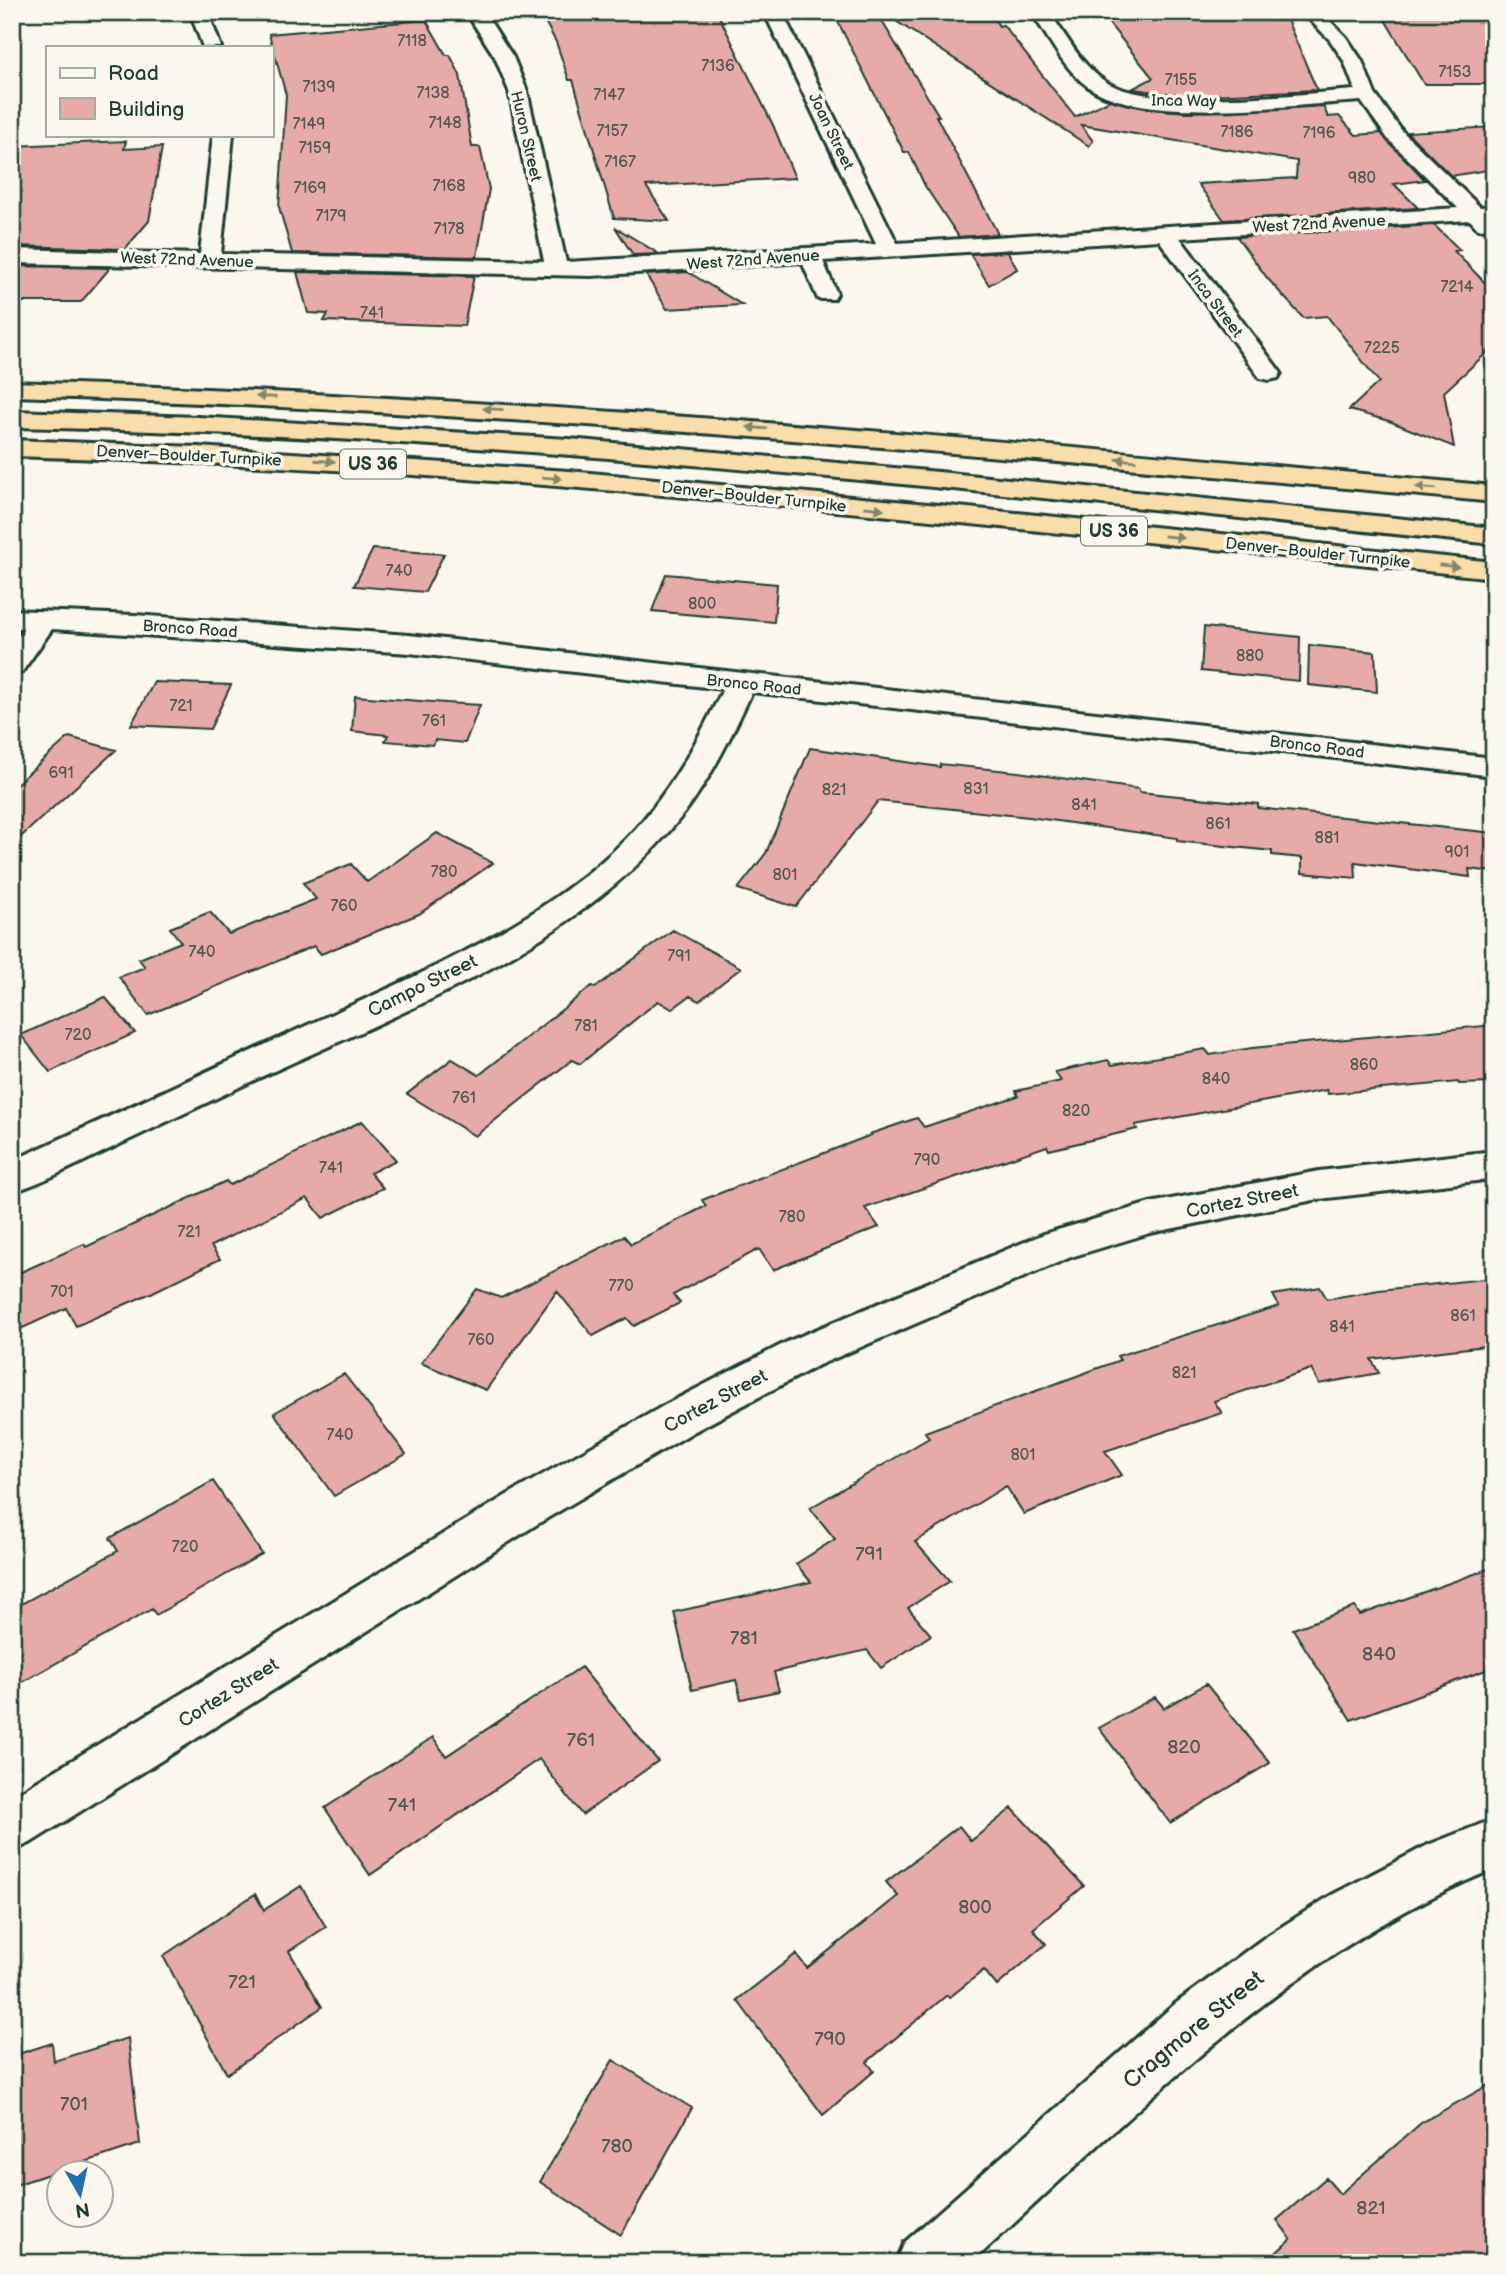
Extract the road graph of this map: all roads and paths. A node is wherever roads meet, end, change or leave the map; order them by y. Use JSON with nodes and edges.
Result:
{"nodes":[{"id":1,"x":199,"y":12,"type":"edge"},
{"id":2,"x":475,"y":12,"type":"edge"},
{"id":3,"x":773,"y":12,"type":"edge"},
{"id":4,"x":1040,"y":12,"type":"edge"},
{"id":5,"x":1311,"y":12,"type":"edge"},
{"id":6,"x":212,"y":46,"type":"edge"},
{"id":7,"x":1366,"y":95,"type":"junction"},
{"id":8,"x":223,"y":136,"type":"edge"},
{"id":9,"x":1484,"y":213,"type":"edge"},
{"id":10,"x":1494,"y":231,"type":"edge"},
{"id":11,"x":1164,"y":232,"type":"junction"},
{"id":12,"x":890,"y":250,"type":"junction"},
{"id":13,"x":810,"y":255,"type":"junction"},
{"id":14,"x":12,"y":256,"type":"edge"},
{"id":15,"x":210,"y":259,"type":"junction"},
{"id":16,"x":557,"y":269,"type":"junction"},
{"id":17,"x":826,"y":294,"type":"dead end"},
{"id":18,"x":1269,"y":373,"type":"dead end"},
{"id":19,"x":12,"y":389,"type":"edge"},
{"id":20,"x":12,"y":419,"type":"edge"},
{"id":21,"x":12,"y":448,"type":"edge"},
{"id":22,"x":1494,"y":494,"type":"edge"},
{"id":23,"x":1494,"y":536,"type":"edge"},
{"id":24,"x":1494,"y":570,"type":"edge"},
{"id":25,"x":12,"y":619,"type":"edge"},
{"id":26,"x":43,"y":620,"type":"junction"},
{"id":27,"x":12,"y":666,"type":"edge"},
{"id":28,"x":741,"y":682,"type":"junction"},
{"id":29,"x":1494,"y":767,"type":"edge"},
{"id":30,"x":1494,"y":1165,"type":"edge"},
{"id":31,"x":12,"y":1178,"type":"edge"},
{"id":32,"x":12,"y":1826,"type":"edge"},
{"id":33,"x":1494,"y":1844,"type":"edge"},
{"id":34,"x":926,"y":2263,"type":"edge"}],
"edges":[{"from":1,"to":6,"type":"street"},
{"from":2,"to":16,"type":"street","name":"Huron Street"},
{"from":3,"to":12,"type":"street","name":"Joan Street"},
{"from":4,"to":7,"type":"street","name":"Inca Way"},
{"from":5,"to":7,"type":"street"},
{"from":7,"to":9,"type":"street"},
{"from":8,"to":15,"type":"street"},
{"from":9,"to":10,"type":"street"},
{"from":9,"to":11,"type":"street","name":"West 72nd Avenue"},
{"from":11,"to":12,"type":"street","name":"West 72nd Avenue"},
{"from":11,"to":18,"type":"street","name":"Inca Street"},
{"from":12,"to":13,"type":"street","name":"West 72nd Avenue"},
{"from":13,"to":16,"type":"street","name":"West 72nd Avenue"},
{"from":13,"to":17,"type":"street"},
{"from":14,"to":15,"type":"street","name":"West 72nd Avenue"},
{"from":15,"to":16,"type":"street","name":"West 72nd Avenue"},
{"from":22,"to":19,"type":"highway","one_way":true},
{"from":20,"to":23,"type":"highway"},
{"from":21,"to":24,"type":"highway","name":"Denver–Boulder Turnpike","number":"US 36","one_way":true},
{"from":25,"to":26,"type":"street","name":"Bronco Road"},
{"from":26,"to":27,"type":"street"},
{"from":26,"to":28,"type":"street","name":"Bronco Road"},
{"from":28,"to":29,"type":"street","name":"Bronco Road"},
{"from":28,"to":31,"type":"street","name":"Campo Street"},
{"from":30,"to":32,"type":"street","name":"Cortez Street"},
{"from":33,"to":34,"type":"street","name":"Cragmore Street"}]}
